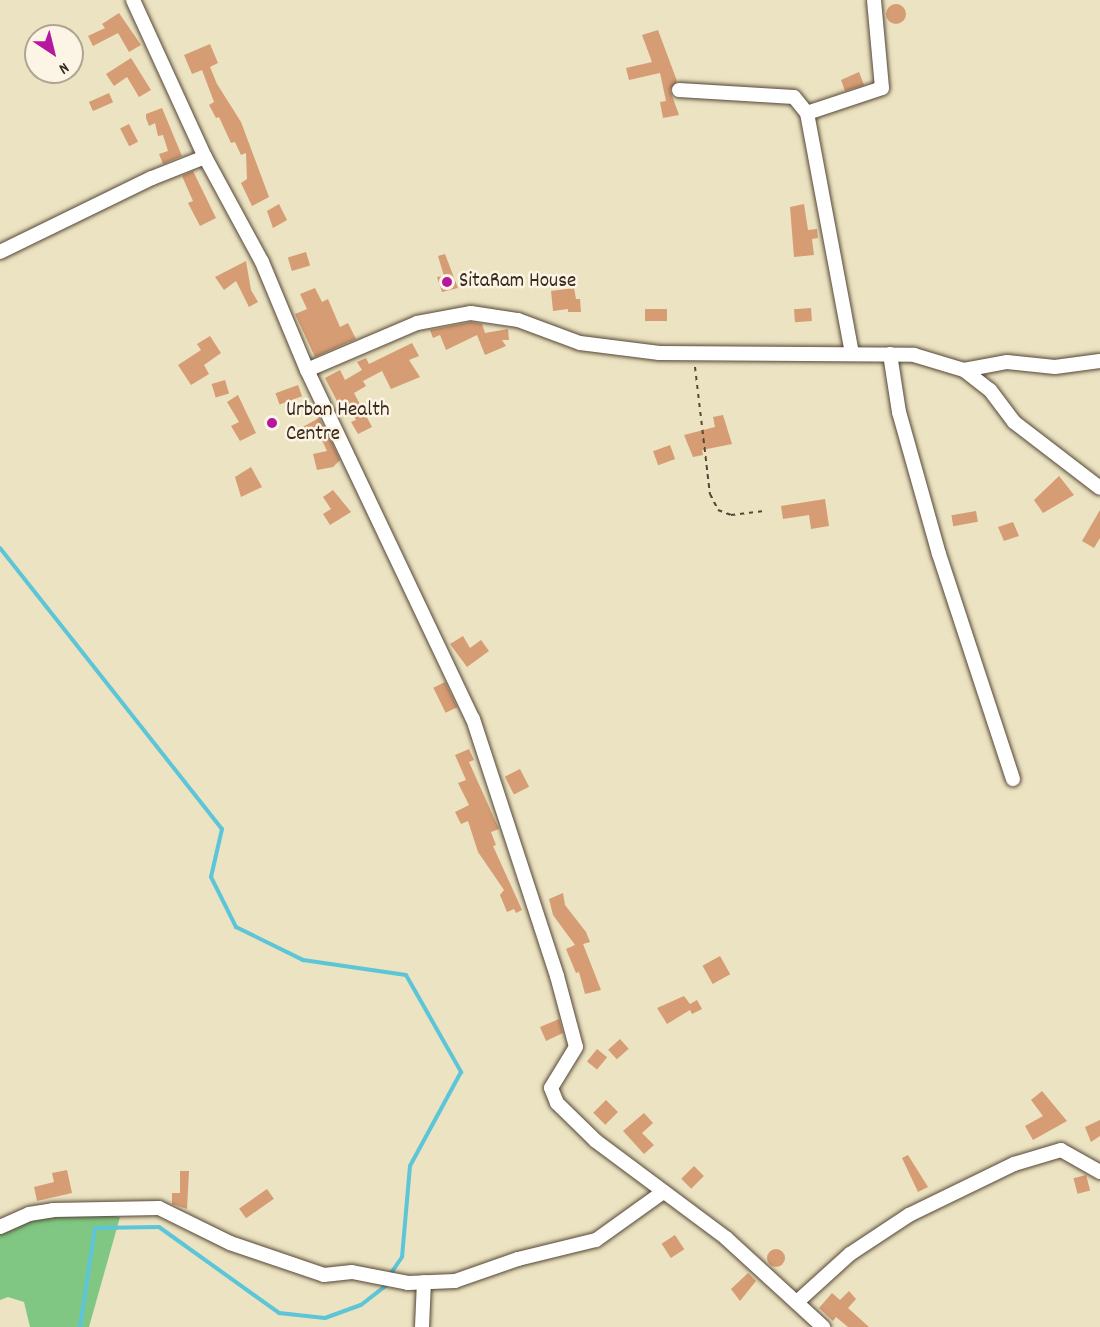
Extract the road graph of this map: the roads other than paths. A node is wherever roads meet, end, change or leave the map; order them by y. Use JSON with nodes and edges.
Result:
{"nodes":[{"id":1,"x":133,"y":0,"type":"edge"},
{"id":2,"x":874,"y":0,"type":"edge"},
{"id":3,"x":679,"y":90,"type":"dead end"},
{"id":4,"x":807,"y":113,"type":"junction"},
{"id":5,"x":205,"y":157,"type":"junction"},
{"id":6,"x":0,"y":252,"type":"edge"},
{"id":7,"x":852,"y":354,"type":"junction"},
{"id":8,"x":890,"y":354,"type":"junction"},
{"id":9,"x":1100,"y":361,"type":"edge"},
{"id":10,"x":307,"y":370,"type":"junction"},
{"id":11,"x":964,"y":370,"type":"junction"},
{"id":12,"x":1100,"y":488,"type":"edge"},
{"id":13,"x":1013,"y":779,"type":"dead end"},
{"id":14,"x":1100,"y":1172,"type":"edge"},
{"id":15,"x":663,"y":1192,"type":"junction"},
{"id":16,"x":0,"y":1227,"type":"edge"},
{"id":17,"x":424,"y":1282,"type":"junction"},
{"id":18,"x":797,"y":1302,"type":"junction"},
{"id":19,"x":422,"y":1327,"type":"edge"},
{"id":20,"x":823,"y":1327,"type":"edge"}],
"edges":[{"from":1,"to":5,"type":"street"},
{"from":2,"to":4,"type":"street"},
{"from":3,"to":4,"type":"street"},
{"from":4,"to":7,"type":"street"},
{"from":5,"to":6,"type":"street"},
{"from":5,"to":10,"type":"street"},
{"from":7,"to":8,"type":"street"},
{"from":7,"to":10,"type":"street"},
{"from":8,"to":11,"type":"street"},
{"from":8,"to":13,"type":"street"},
{"from":9,"to":11,"type":"street"},
{"from":10,"to":15,"type":"street"},
{"from":11,"to":12,"type":"street"},
{"from":14,"to":18,"type":"street"},
{"from":15,"to":17,"type":"street"},
{"from":15,"to":18,"type":"street"},
{"from":16,"to":17,"type":"street"},
{"from":17,"to":19,"type":"street"},
{"from":18,"to":20,"type":"street"}]}
